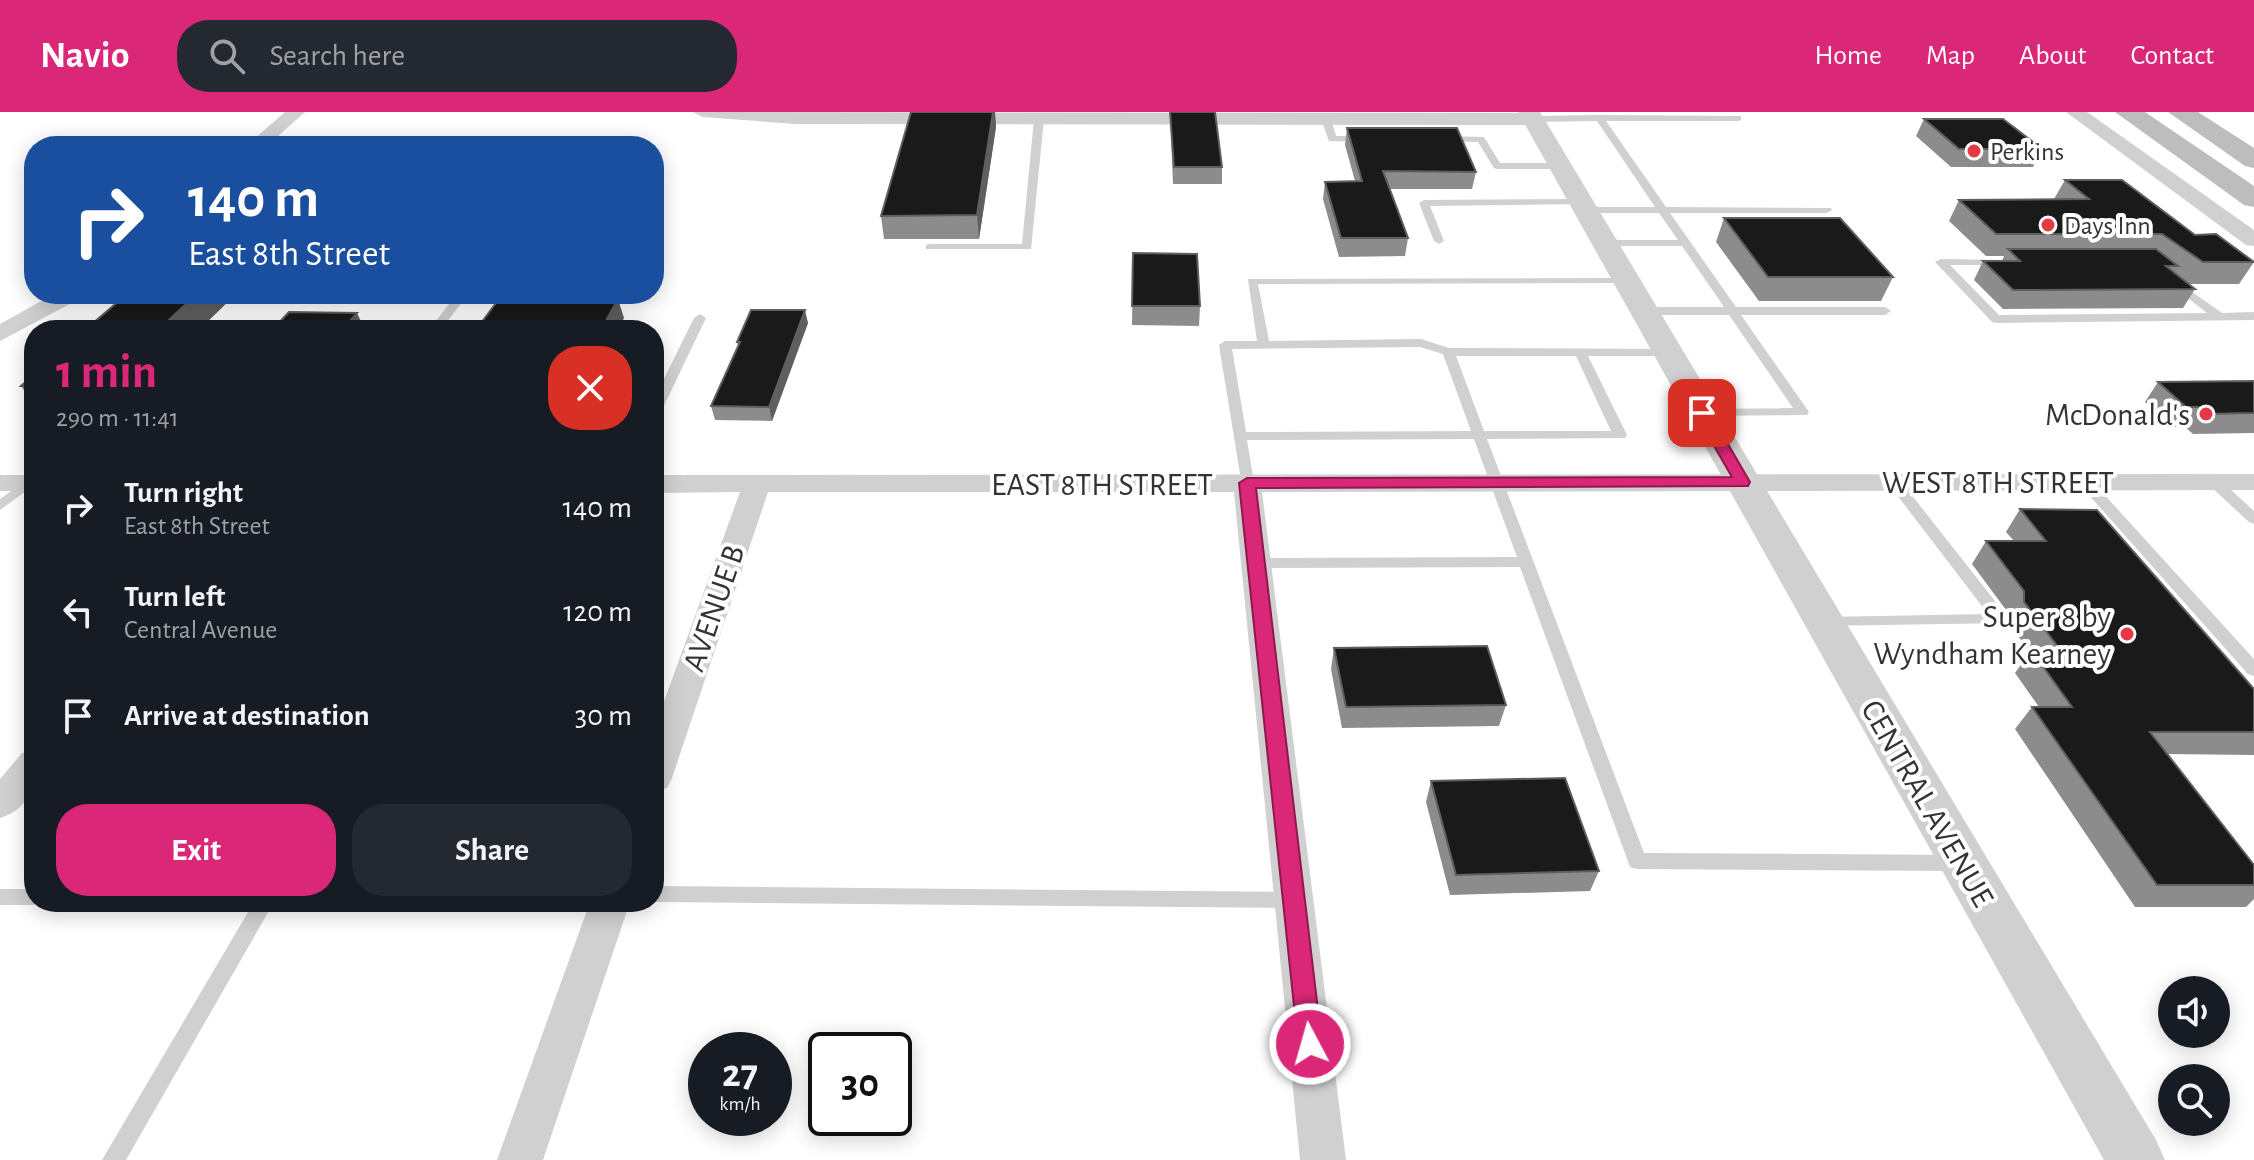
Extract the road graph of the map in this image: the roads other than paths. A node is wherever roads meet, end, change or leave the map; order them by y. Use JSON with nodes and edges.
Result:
{"nodes":[{"id":1,"x":296,"y":112,"type":"edge"},
{"id":2,"x":705,"y":112,"type":"edge"},
{"id":3,"x":2075,"y":112,"type":"edge"},
{"id":4,"x":2128,"y":112,"type":"edge"},
{"id":5,"x":2181,"y":112,"type":"edge"},
{"id":6,"x":1301,"y":115,"type":"edge"},
{"id":7,"x":1531,"y":116,"type":"edge"},
{"id":8,"x":1599,"y":118,"type":"junction"},
{"id":9,"x":1738,"y":118,"type":"dead end"},
{"id":10,"x":1039,"y":119,"type":"junction"},
{"id":11,"x":1326,"y":119,"type":"junction"},
{"id":12,"x":268,"y":136,"type":"edge"},
{"id":13,"x":1377,"y":139,"type":"edge"},
{"id":14,"x":1437,"y":139,"type":"edge"},
{"id":15,"x":2254,"y":160,"type":"edge"},
{"id":16,"x":1560,"y":166,"type":"junction"},
{"id":17,"x":2254,"y":199,"type":"edge"},
{"id":18,"x":1662,"y":210,"type":"junction"},
{"id":19,"x":1827,"y":210,"type":"dead end"},
{"id":20,"x":1590,"y":218,"type":"junction"},
{"id":21,"x":2254,"y":240,"type":"edge"},
{"id":22,"x":1439,"y":241,"type":"dead end"},
{"id":23,"x":1686,"y":243,"type":"junction"},
{"id":24,"x":930,"y":247,"type":"edge"},
{"id":25,"x":2015,"y":262,"type":"edge"},
{"id":26,"x":2160,"y":271,"type":"edge"},
{"id":27,"x":1634,"y":296,"type":"junction"},
{"id":28,"x":53,"y":304,"type":"edge"},
{"id":29,"x":1733,"y":311,"type":"junction"},
{"id":30,"x":1885,"y":311,"type":"dead end"},
{"id":31,"x":2254,"y":316,"type":"edge"},
{"id":32,"x":2220,"y":317,"type":"junction"},
{"id":33,"x":700,"y":318,"type":"dead end"},
{"id":34,"x":24,"y":320,"type":"edge"},
{"id":35,"x":25,"y":320,"type":"edge"},
{"id":36,"x":0,"y":334,"type":"edge"},
{"id":37,"x":1264,"y":344,"type":"junction"},
{"id":38,"x":1448,"y":352,"type":"junction"},
{"id":39,"x":1580,"y":352,"type":"junction"},
{"id":40,"x":1667,"y":352,"type":"junction"},
{"id":41,"x":664,"y":392,"type":"edge"},
{"id":42,"x":1702,"y":413,"type":"junction"},
{"id":43,"x":1240,"y":436,"type":"junction"},
{"id":44,"x":1479,"y":436,"type":"junction"},
{"id":45,"x":1742,"y":482,"type":"junction"},
{"id":46,"x":1894,"y":482,"type":"junction"},
{"id":47,"x":2085,"y":482,"type":"junction"},
{"id":48,"x":2214,"y":482,"type":"junction"},
{"id":49,"x":2254,"y":482,"type":"edge"},
{"id":50,"x":21,"y":483,"type":"edge"},
{"id":51,"x":1247,"y":483,"type":"junction"},
{"id":52,"x":1496,"y":483,"type":"junction"},
{"id":53,"x":664,"y":484,"type":"edge"},
{"id":54,"x":757,"y":484,"type":"junction"},
{"id":55,"x":0,"y":506,"type":"edge"},
{"id":56,"x":2254,"y":519,"type":"edge"},
{"id":57,"x":1526,"y":562,"type":"junction"},
{"id":58,"x":1256,"y":563,"type":"junction"},
{"id":59,"x":1824,"y":622,"type":"junction"},
{"id":60,"x":2254,"y":670,"type":"edge"},
{"id":61,"x":664,"y":749,"type":"edge"},
{"id":62,"x":24,"y":775,"type":"edge"},
{"id":63,"x":0,"y":804,"type":"edge"},
{"id":64,"x":1963,"y":863,"type":"junction"},
{"id":65,"x":664,"y":894,"type":"edge"},
{"id":66,"x":0,"y":897,"type":"edge"},
{"id":67,"x":24,"y":897,"type":"edge"},
{"id":68,"x":1294,"y":900,"type":"junction"},
{"id":69,"x":258,"y":912,"type":"edge"},
{"id":70,"x":607,"y":912,"type":"edge"},
{"id":71,"x":113,"y":1160,"type":"edge"},
{"id":72,"x":520,"y":1160,"type":"edge"},
{"id":73,"x":1323,"y":1160,"type":"edge"},
{"id":74,"x":2136,"y":1160,"type":"edge"}],
"edges":[{"from":1,"to":12,"type":"street"},
{"from":2,"to":10,"type":"street"},
{"from":3,"to":21,"type":"street"},
{"from":4,"to":17,"type":"main road"},
{"from":5,"to":15,"type":"main road"},
{"from":6,"to":10,"type":"street"},
{"from":6,"to":11,"type":"street"},
{"from":7,"to":8,"type":"lane"},
{"from":7,"to":11,"type":"street"},
{"from":7,"to":16,"type":"street","name":"CENTRAL AVENUE"},
{"from":8,"to":9,"type":"lane"},
{"from":8,"to":18,"type":"lane"},
{"from":10,"to":24,"type":"lane"},
{"from":11,"to":13,"type":"lane"},
{"from":14,"to":16,"type":"lane"},
{"from":16,"to":20,"type":"street","name":"CENTRAL AVENUE"},
{"from":18,"to":19,"type":"lane"},
{"from":18,"to":20,"type":"lane"},
{"from":18,"to":23,"type":"lane"},
{"from":20,"to":22,"type":"lane"},
{"from":20,"to":23,"type":"lane"},
{"from":20,"to":27,"type":"street","name":"CENTRAL AVENUE"},
{"from":23,"to":29,"type":"lane"},
{"from":25,"to":32,"type":"lane"},
{"from":26,"to":32,"type":"lane"},
{"from":27,"to":29,"type":"lane"},
{"from":27,"to":37,"type":"lane"},
{"from":27,"to":40,"type":"street","name":"CENTRAL AVENUE"},
{"from":28,"to":35,"type":"street"},
{"from":29,"to":30,"type":"lane"},
{"from":29,"to":42,"type":"lane"},
{"from":31,"to":32,"type":"lane"},
{"from":33,"to":41,"type":"lane"},
{"from":34,"to":36,"type":"street"},
{"from":37,"to":38,"type":"lane"},
{"from":37,"to":43,"type":"lane"},
{"from":38,"to":39,"type":"lane"},
{"from":38,"to":44,"type":"lane"},
{"from":39,"to":40,"type":"lane"},
{"from":39,"to":44,"type":"lane"},
{"from":40,"to":42,"type":"street","name":"CENTRAL AVENUE"},
{"from":42,"to":45,"type":"street","name":"CENTRAL AVENUE"},
{"from":43,"to":44,"type":"lane"},
{"from":43,"to":51,"type":"lane"},
{"from":44,"to":52,"type":"lane"},
{"from":45,"to":46,"type":"street","name":"WEST 8TH STREET"},
{"from":45,"to":52,"type":"street","name":"EAST 8TH STREET"},
{"from":45,"to":59,"type":"street","name":"CENTRAL AVENUE"},
{"from":46,"to":47,"type":"street","name":"WEST 8TH STREET"},
{"from":46,"to":59,"type":"lane"},
{"from":47,"to":48,"type":"street","name":"WEST 8TH STREET"},
{"from":47,"to":60,"type":"lane"},
{"from":48,"to":49,"type":"street","name":"WEST 8TH STREET"},
{"from":48,"to":56,"type":"lane"},
{"from":50,"to":55,"type":"lane"},
{"from":51,"to":52,"type":"street","name":"EAST 8TH STREET"},
{"from":51,"to":54,"type":"street","name":"EAST 8TH STREET"},
{"from":51,"to":58,"type":"street"},
{"from":52,"to":57,"type":"lane"},
{"from":53,"to":54,"type":"street","name":"EAST 8TH STREET"},
{"from":54,"to":61,"type":"street","name":"AVENUE B"},
{"from":57,"to":58,"type":"lane"},
{"from":57,"to":64,"type":"lane"},
{"from":58,"to":68,"type":"street"},
{"from":59,"to":64,"type":"street","name":"CENTRAL AVENUE"},
{"from":62,"to":63,"type":"street"},
{"from":64,"to":74,"type":"street","name":"CENTRAL AVENUE"},
{"from":65,"to":68,"type":"lane"},
{"from":66,"to":67,"type":"lane"},
{"from":68,"to":73,"type":"street"},
{"from":69,"to":71,"type":"lane"},
{"from":70,"to":72,"type":"street"}]}
